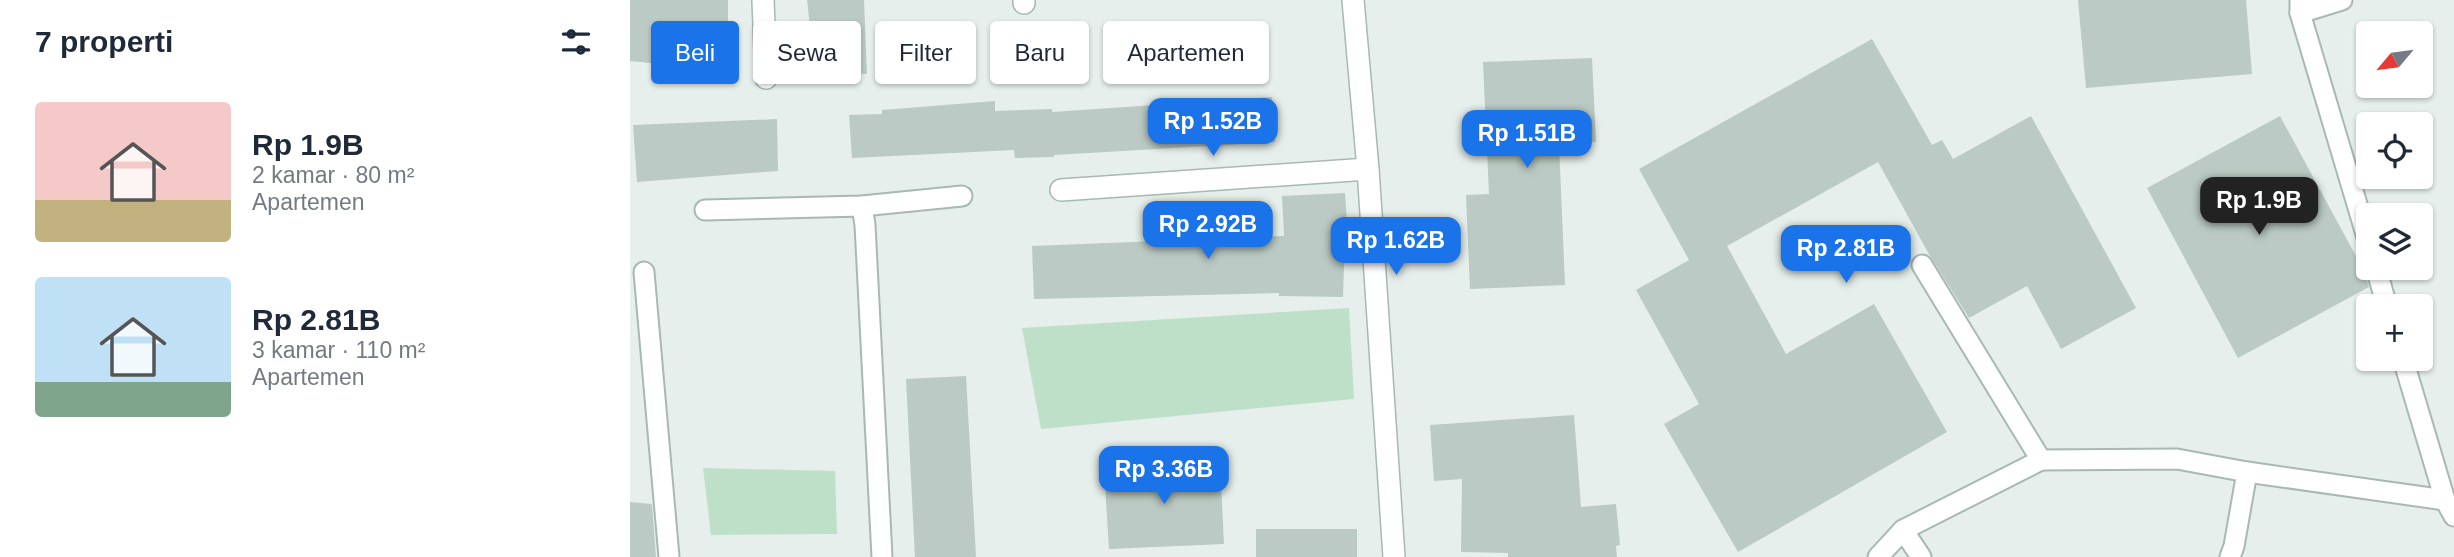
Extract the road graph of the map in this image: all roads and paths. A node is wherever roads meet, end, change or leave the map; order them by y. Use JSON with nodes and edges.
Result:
{"nodes":[{"id":1,"x":763,"y":0,"type":"edge"},
{"id":2,"x":1353,"y":0,"type":"edge"},
{"id":3,"x":2342,"y":0,"type":"edge"},
{"id":4,"x":2300,"y":6,"type":"edge"},
{"id":5,"x":764,"y":21,"type":"edge"},
{"id":6,"x":1368,"y":169,"type":"junction"},
{"id":7,"x":1060,"y":190,"type":"dead end"},
{"id":8,"x":962,"y":196,"type":"dead end"},
{"id":9,"x":2357,"y":203,"type":"edge"},
{"id":10,"x":862,"y":206,"type":"junction"},
{"id":11,"x":705,"y":210,"type":"dead end"},
{"id":12,"x":1922,"y":265,"type":"dead end"},
{"id":13,"x":644,"y":272,"type":"dead end"},
{"id":14,"x":2407,"y":371,"type":"edge"},
{"id":15,"x":2041,"y":460,"type":"junction"},
{"id":16,"x":2246,"y":472,"type":"junction"},
{"id":17,"x":2449,"y":508,"type":"edge"},
{"id":18,"x":1903,"y":530,"type":"junction"},
{"id":19,"x":669,"y":557,"type":"edge"},
{"id":20,"x":882,"y":557,"type":"edge"},
{"id":21,"x":1394,"y":557,"type":"edge"},
{"id":22,"x":1878,"y":557,"type":"edge"},
{"id":23,"x":1921,"y":557,"type":"edge"},
{"id":24,"x":2230,"y":557,"type":"edge"}],
"edges":[{"from":1,"to":5,"type":"street"},
{"from":2,"to":6,"type":"street"},
{"from":3,"to":4,"type":"lane"},
{"from":4,"to":9,"type":"lane"},
{"from":6,"to":7,"type":"street"},
{"from":6,"to":21,"type":"street"},
{"from":8,"to":10,"type":"lane"},
{"from":10,"to":11,"type":"lane"},
{"from":10,"to":20,"type":"lane"},
{"from":12,"to":15,"type":"lane"},
{"from":13,"to":19,"type":"lane"},
{"from":14,"to":17,"type":"lane"},
{"from":15,"to":16,"type":"lane"},
{"from":15,"to":18,"type":"lane"},
{"from":16,"to":17,"type":"lane"},
{"from":16,"to":24,"type":"lane"},
{"from":18,"to":22,"type":"lane"},
{"from":18,"to":23,"type":"lane"}]}
